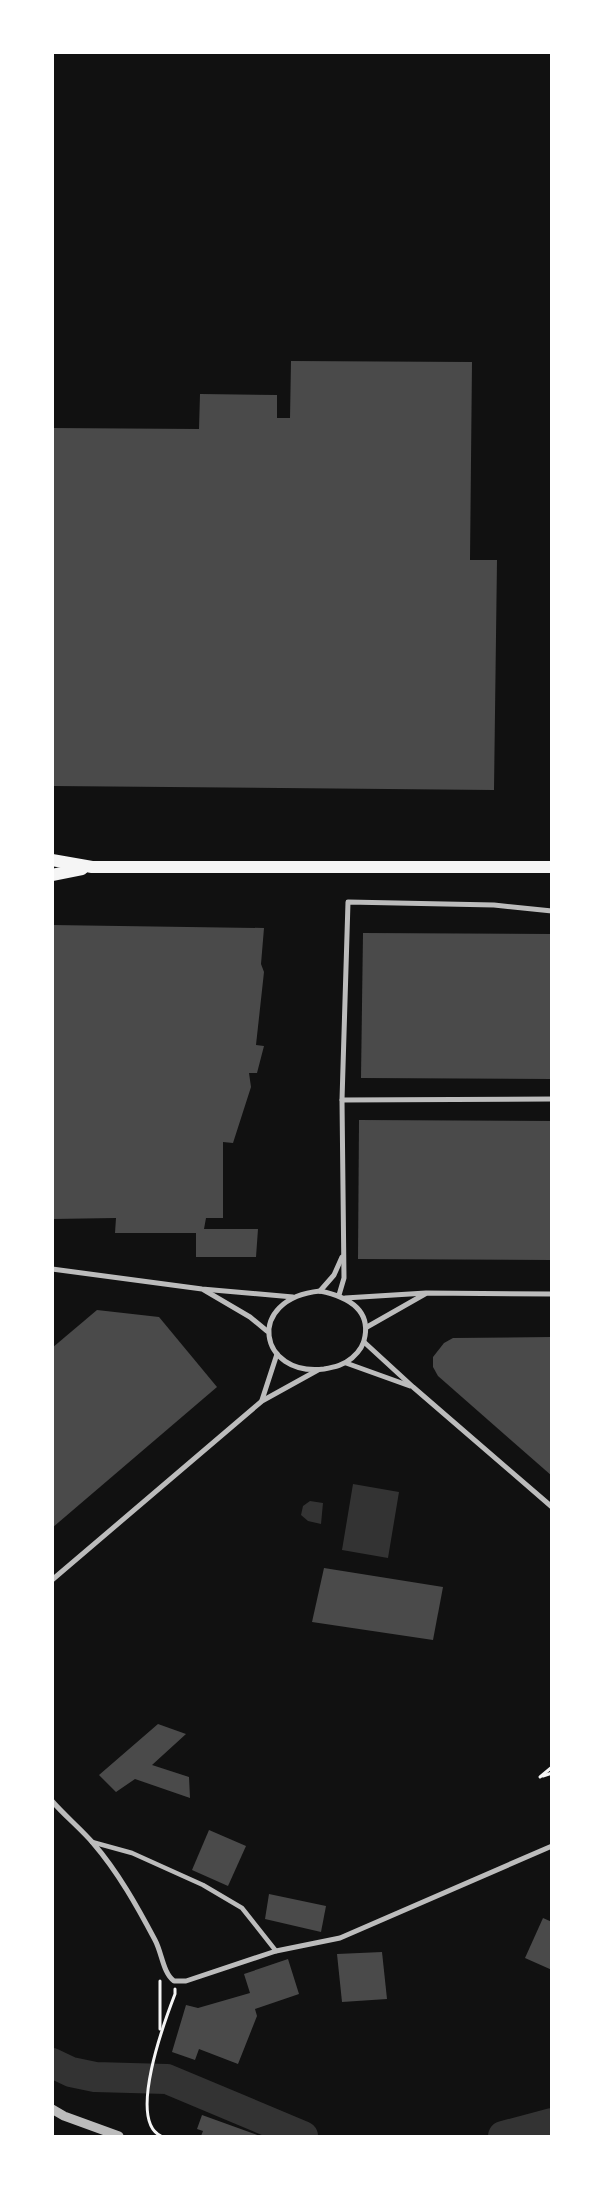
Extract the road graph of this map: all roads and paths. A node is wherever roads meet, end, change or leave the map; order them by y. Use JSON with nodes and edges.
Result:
{"nodes":[{"id":1,"x":52,"y":860,"type":"edge"},
{"id":2,"x":92,"y":867,"type":"junction"},
{"id":3,"x":552,"y":867,"type":"edge"},
{"id":4,"x":52,"y":874,"type":"edge"},
{"id":5,"x":552,"y":910,"type":"edge"},
{"id":6,"x":552,"y":1099,"type":"edge"},
{"id":7,"x":342,"y":1100,"type":"junction"},
{"id":8,"x":343,"y":1257,"type":"junction"},
{"id":9,"x":52,"y":1269,"type":"edge"},
{"id":10,"x":202,"y":1289,"type":"junction"},
{"id":11,"x":320,"y":1291,"type":"junction"},
{"id":12,"x":426,"y":1293,"type":"junction"},
{"id":13,"x":552,"y":1294,"type":"edge"},
{"id":14,"x":338,"y":1295,"type":"junction"},
{"id":15,"x":294,"y":1298,"type":"junction"},
{"id":16,"x":345,"y":1298,"type":"junction"},
{"id":17,"x":367,"y":1327,"type":"junction"},
{"id":18,"x":267,"y":1331,"type":"junction"},
{"id":19,"x":364,"y":1342,"type":"junction"},
{"id":20,"x":277,"y":1354,"type":"junction"},
{"id":21,"x":346,"y":1363,"type":"junction"},
{"id":22,"x":318,"y":1370,"type":"junction"},
{"id":23,"x":413,"y":1387,"type":"junction"},
{"id":24,"x":262,"y":1401,"type":"junction"},
{"id":25,"x":552,"y":1507,"type":"edge"},
{"id":26,"x":52,"y":1580,"type":"edge"},
{"id":27,"x":552,"y":1767,"type":"edge"},
{"id":28,"x":552,"y":1772,"type":"edge"},
{"id":29,"x":52,"y":1801,"type":"edge"},
{"id":30,"x":92,"y":1842,"type":"junction"},
{"id":31,"x":552,"y":1846,"type":"edge"},
{"id":32,"x":276,"y":1951,"type":"junction"},
{"id":33,"x":160,"y":1976,"type":"dead end"},
{"id":34,"x":175,"y":1994,"type":"dead end"},
{"id":35,"x":160,"y":2032,"type":"junction"},
{"id":36,"x":52,"y":2109,"type":"edge"},
{"id":37,"x":119,"y":2136,"type":"edge"},
{"id":38,"x":161,"y":2136,"type":"edge"}],
"edges":[{"from":1,"to":2,"type":"main road"},
{"from":2,"to":3,"type":"main road"},
{"from":2,"to":4,"type":"main road"},
{"from":5,"to":7,"type":"street"},
{"from":6,"to":7,"type":"street"},
{"from":7,"to":8,"type":"street"},
{"from":8,"to":11,"type":"street"},
{"from":8,"to":14,"type":"street"},
{"from":9,"to":10,"type":"street"},
{"from":10,"to":15,"type":"street"},
{"from":10,"to":18,"type":"street"},
{"from":11,"to":14,"type":"street"},
{"from":11,"to":15,"type":"street"},
{"from":12,"to":13,"type":"street"},
{"from":12,"to":16,"type":"street"},
{"from":12,"to":17,"type":"street"},
{"from":14,"to":16,"type":"street"},
{"from":15,"to":18,"type":"street"},
{"from":16,"to":17,"type":"street"},
{"from":17,"to":19,"type":"street"},
{"from":18,"to":20,"type":"street"},
{"from":19,"to":21,"type":"street"},
{"from":19,"to":23,"type":"street"},
{"from":20,"to":22,"type":"street"},
{"from":20,"to":24,"type":"street"},
{"from":21,"to":22,"type":"street"},
{"from":21,"to":23,"type":"street"},
{"from":22,"to":24,"type":"street"},
{"from":23,"to":25,"type":"street"},
{"from":24,"to":26,"type":"street"},
{"from":27,"to":28,"type":"path"},
{"from":29,"to":30,"type":"street"},
{"from":30,"to":32,"type":"street"},
{"from":30,"to":32,"type":"street"},
{"from":31,"to":32,"type":"street"},
{"from":33,"to":35,"type":"path"},
{"from":34,"to":35,"type":"path"},
{"from":35,"to":38,"type":"path"},
{"from":36,"to":37,"type":"street"}]}
